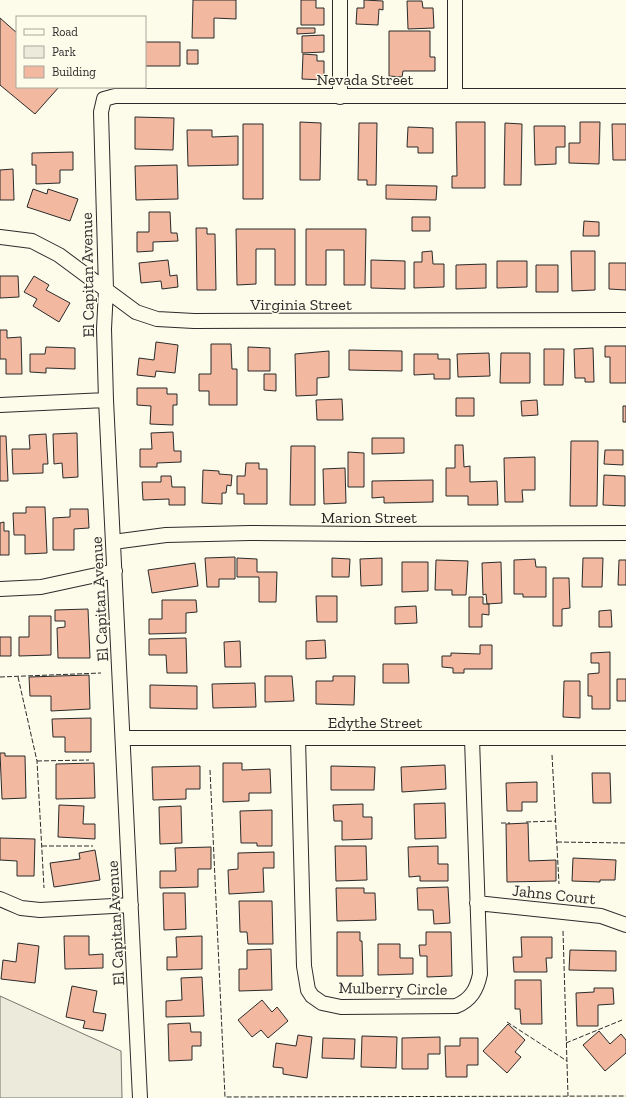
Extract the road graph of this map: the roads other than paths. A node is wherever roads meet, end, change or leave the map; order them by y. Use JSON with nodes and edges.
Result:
{"nodes":[{"id":1,"x":340,"y":0,"type":"edge"},
{"id":2,"x":455,"y":0,"type":"edge"},
{"id":3,"x":455,"y":95,"type":"junction"},
{"id":4,"x":626,"y":96,"type":"edge"},
{"id":5,"x":340,"y":97,"type":"junction"},
{"id":6,"x":104,"y":99,"type":"joint"},
{"id":7,"x":0,"y":237,"type":"edge"},
{"id":8,"x":106,"y":289,"type":"junction"},
{"id":9,"x":626,"y":320,"type":"edge"},
{"id":10,"x":106,"y":400,"type":"junction"},
{"id":11,"x":0,"y":405,"type":"edge"},
{"id":12,"x":626,"y":533,"type":"edge"},
{"id":13,"x":113,"y":542,"type":"junction"},
{"id":14,"x":115,"y":571,"type":"junction"},
{"id":15,"x":0,"y":589,"type":"edge"},
{"id":16,"x":123,"y":738,"type":"junction"},
{"id":17,"x":626,"y":738,"type":"edge"},
{"id":18,"x":298,"y":739,"type":"junction"},
{"id":19,"x":472,"y":739,"type":"junction"},
{"id":20,"x":0,"y":899,"type":"edge"},
{"id":21,"x":477,"y":903,"type":"junction"},
{"id":22,"x":131,"y":905,"type":"junction"},
{"id":23,"x":626,"y":925,"type":"edge"},
{"id":24,"x":140,"y":1098,"type":"edge"}],
"edges":[{"from":1,"to":5,"type":"street"},
{"from":2,"to":3,"type":"street"},
{"from":3,"to":4,"type":"street","name":"Nevada Street"},
{"from":3,"to":5,"type":"street","name":"Nevada Street"},
{"from":5,"to":6,"type":"street","name":"Nevada Street"},
{"from":6,"to":8,"type":"street","name":"El Capitan Avenue"},
{"from":7,"to":8,"type":"street","name":"Virginia Street"},
{"from":8,"to":9,"type":"street","name":"Virginia Street"},
{"from":8,"to":10,"type":"street","name":"El Capitan Avenue"},
{"from":10,"to":11,"type":"street"},
{"from":10,"to":13,"type":"street","name":"El Capitan Avenue"},
{"from":12,"to":13,"type":"street","name":"Marion Street"},
{"from":13,"to":14,"type":"street","name":"El Capitan Avenue"},
{"from":14,"to":15,"type":"street"},
{"from":14,"to":16,"type":"street","name":"El Capitan Avenue"},
{"from":16,"to":18,"type":"street","name":"Edythe Street"},
{"from":16,"to":22,"type":"street","name":"El Capitan Avenue"},
{"from":17,"to":19,"type":"street","name":"Edythe Street"},
{"from":18,"to":19,"type":"street","name":"Edythe Street"},
{"from":18,"to":21,"type":"street","name":"Mulberry Circle"},
{"from":19,"to":21,"type":"street","name":"Mulberry Circle"},
{"from":20,"to":22,"type":"street"},
{"from":21,"to":23,"type":"street","name":"Jahns Court"},
{"from":22,"to":24,"type":"street","name":"El Capitan Avenue"}]}
